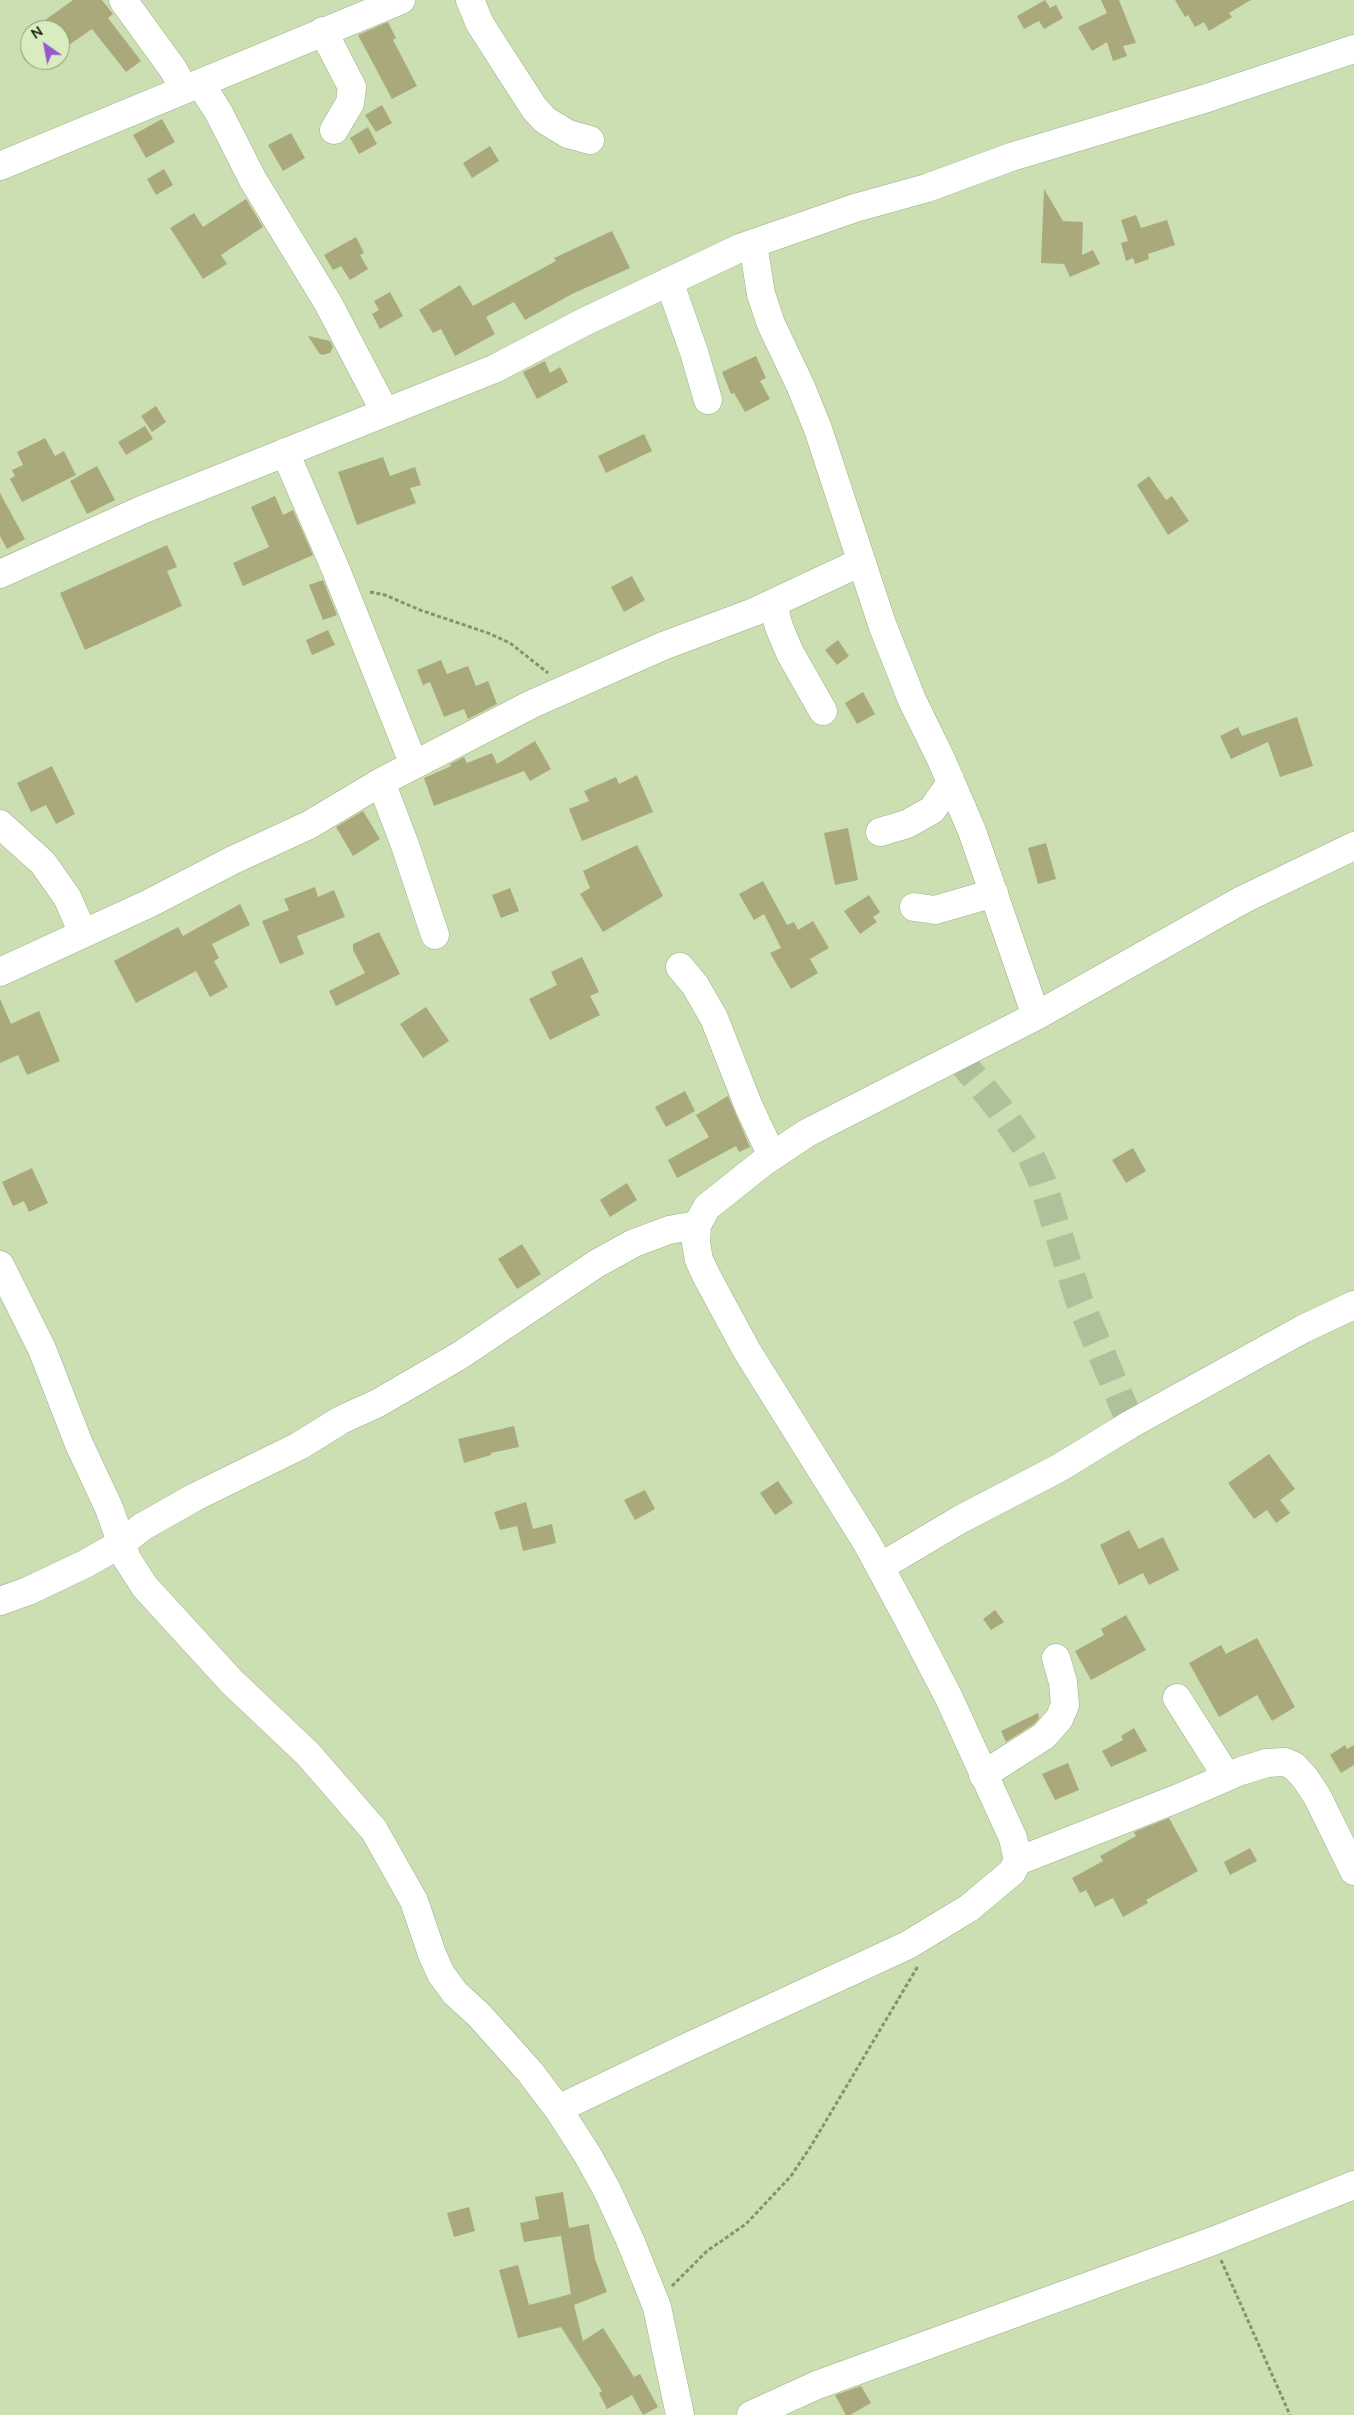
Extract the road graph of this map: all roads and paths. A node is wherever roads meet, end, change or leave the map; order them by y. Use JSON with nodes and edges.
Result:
{"nodes":[{"id":1,"x":123,"y":0,"type":"edge"},
{"id":2,"x":401,"y":0,"type":"edge"},
{"id":3,"x":470,"y":0,"type":"edge"},
{"id":4,"x":323,"y":31,"type":"junction"},
{"id":5,"x":1354,"y":49,"type":"edge"},
{"id":6,"x":192,"y":86,"type":"junction"},
{"id":7,"x":334,"y":130,"type":"dead end"},
{"id":8,"x":590,"y":140,"type":"dead end"},
{"id":9,"x":0,"y":166,"type":"edge"},
{"id":10,"x":753,"y":244,"type":"junction"},
{"id":11,"x":669,"y":281,"type":"junction"},
{"id":12,"x":708,"y":400,"type":"dead end"},
{"id":13,"x":385,"y":412,"type":"junction"},
{"id":14,"x":286,"y":452,"type":"junction"},
{"id":15,"x":861,"y":562,"type":"junction"},
{"id":16,"x":0,"y":574,"type":"edge"},
{"id":17,"x":344,"y":590,"type":"junction"},
{"id":18,"x":773,"y":604,"type":"junction"},
{"id":19,"x":564,"y":689,"type":"junction"},
{"id":20,"x":823,"y":711,"type":"dead end"},
{"id":21,"x":414,"y":765,"type":"junction"},
{"id":22,"x":950,"y":779,"type":"junction"},
{"id":23,"x":381,"y":782,"type":"junction"},
{"id":24,"x":0,"y":824,"type":"edge"},
{"id":25,"x":880,"y":832,"type":"dead end"},
{"id":26,"x":1354,"y":846,"type":"edge"},
{"id":27,"x":994,"y":893,"type":"junction"},
{"id":28,"x":914,"y":907,"type":"dead end"},
{"id":29,"x":83,"y":933,"type":"junction"},
{"id":30,"x":435,"y":934,"type":"dead end"},
{"id":31,"x":680,"y":967,"type":"dead end"},
{"id":32,"x":0,"y":972,"type":"edge"},
{"id":33,"x":1036,"y":1016,"type":"junction"},
{"id":34,"x":772,"y":1156,"type":"junction"},
{"id":35,"x":697,"y":1225,"type":"junction"},
{"id":36,"x":0,"y":1265,"type":"edge"},
{"id":37,"x":1354,"y":1305,"type":"edge"},
{"id":38,"x":122,"y":1543,"type":"junction"},
{"id":39,"x":880,"y":1567,"type":"junction"},
{"id":40,"x":0,"y":1601,"type":"edge"},
{"id":41,"x":1056,"y":1658,"type":"dead end"},
{"id":42,"x":1177,"y":1698,"type":"dead end"},
{"id":43,"x":983,"y":1775,"type":"junction"},
{"id":44,"x":1228,"y":1777,"type":"junction"},
{"id":45,"x":1018,"y":1861,"type":"junction"},
{"id":46,"x":1354,"y":1871,"type":"edge"},
{"id":47,"x":919,"y":1963,"type":"dead end"},
{"id":48,"x":558,"y":2109,"type":"junction"},
{"id":49,"x":1354,"y":2184,"type":"edge"},
{"id":50,"x":1213,"y":2241,"type":"junction"},
{"id":51,"x":657,"y":2307,"type":"junction"},
{"id":52,"x":680,"y":2415,"type":"edge"},
{"id":53,"x":751,"y":2415,"type":"edge"},
{"id":54,"x":1290,"y":2415,"type":"edge"}],
"edges":[{"from":1,"to":6,"type":"street"},
{"from":2,"to":4,"type":"street"},
{"from":3,"to":8,"type":"street"},
{"from":4,"to":6,"type":"street"},
{"from":4,"to":7,"type":"street"},
{"from":5,"to":10,"type":"street"},
{"from":6,"to":9,"type":"street"},
{"from":6,"to":13,"type":"street"},
{"from":10,"to":11,"type":"street"},
{"from":10,"to":15,"type":"street"},
{"from":11,"to":12,"type":"street"},
{"from":11,"to":13,"type":"street"},
{"from":13,"to":14,"type":"street"},
{"from":14,"to":16,"type":"street"},
{"from":14,"to":17,"type":"street"},
{"from":15,"to":18,"type":"street"},
{"from":15,"to":22,"type":"street"},
{"from":17,"to":19,"type":"path"},
{"from":17,"to":21,"type":"street"},
{"from":18,"to":19,"type":"street"},
{"from":18,"to":20,"type":"street"},
{"from":19,"to":21,"type":"street"},
{"from":21,"to":23,"type":"street"},
{"from":22,"to":25,"type":"street"},
{"from":22,"to":27,"type":"street"},
{"from":23,"to":29,"type":"street"},
{"from":23,"to":30,"type":"street"},
{"from":24,"to":29,"type":"street"},
{"from":26,"to":33,"type":"street"},
{"from":27,"to":28,"type":"street"},
{"from":27,"to":33,"type":"street"},
{"from":29,"to":32,"type":"street"},
{"from":31,"to":34,"type":"street"},
{"from":33,"to":34,"type":"street"},
{"from":34,"to":35,"type":"street"},
{"from":35,"to":38,"type":"street"},
{"from":35,"to":39,"type":"street"},
{"from":36,"to":38,"type":"street"},
{"from":37,"to":39,"type":"street"},
{"from":38,"to":40,"type":"street"},
{"from":38,"to":48,"type":"street"},
{"from":39,"to":43,"type":"street"},
{"from":41,"to":43,"type":"street"},
{"from":42,"to":44,"type":"street"},
{"from":43,"to":45,"type":"street"},
{"from":44,"to":45,"type":"street"},
{"from":44,"to":46,"type":"street"},
{"from":45,"to":48,"type":"street"},
{"from":47,"to":51,"type":"path"},
{"from":48,"to":51,"type":"street"},
{"from":49,"to":50,"type":"street"},
{"from":50,"to":53,"type":"street"},
{"from":50,"to":54,"type":"path"},
{"from":51,"to":52,"type":"street"}]}
